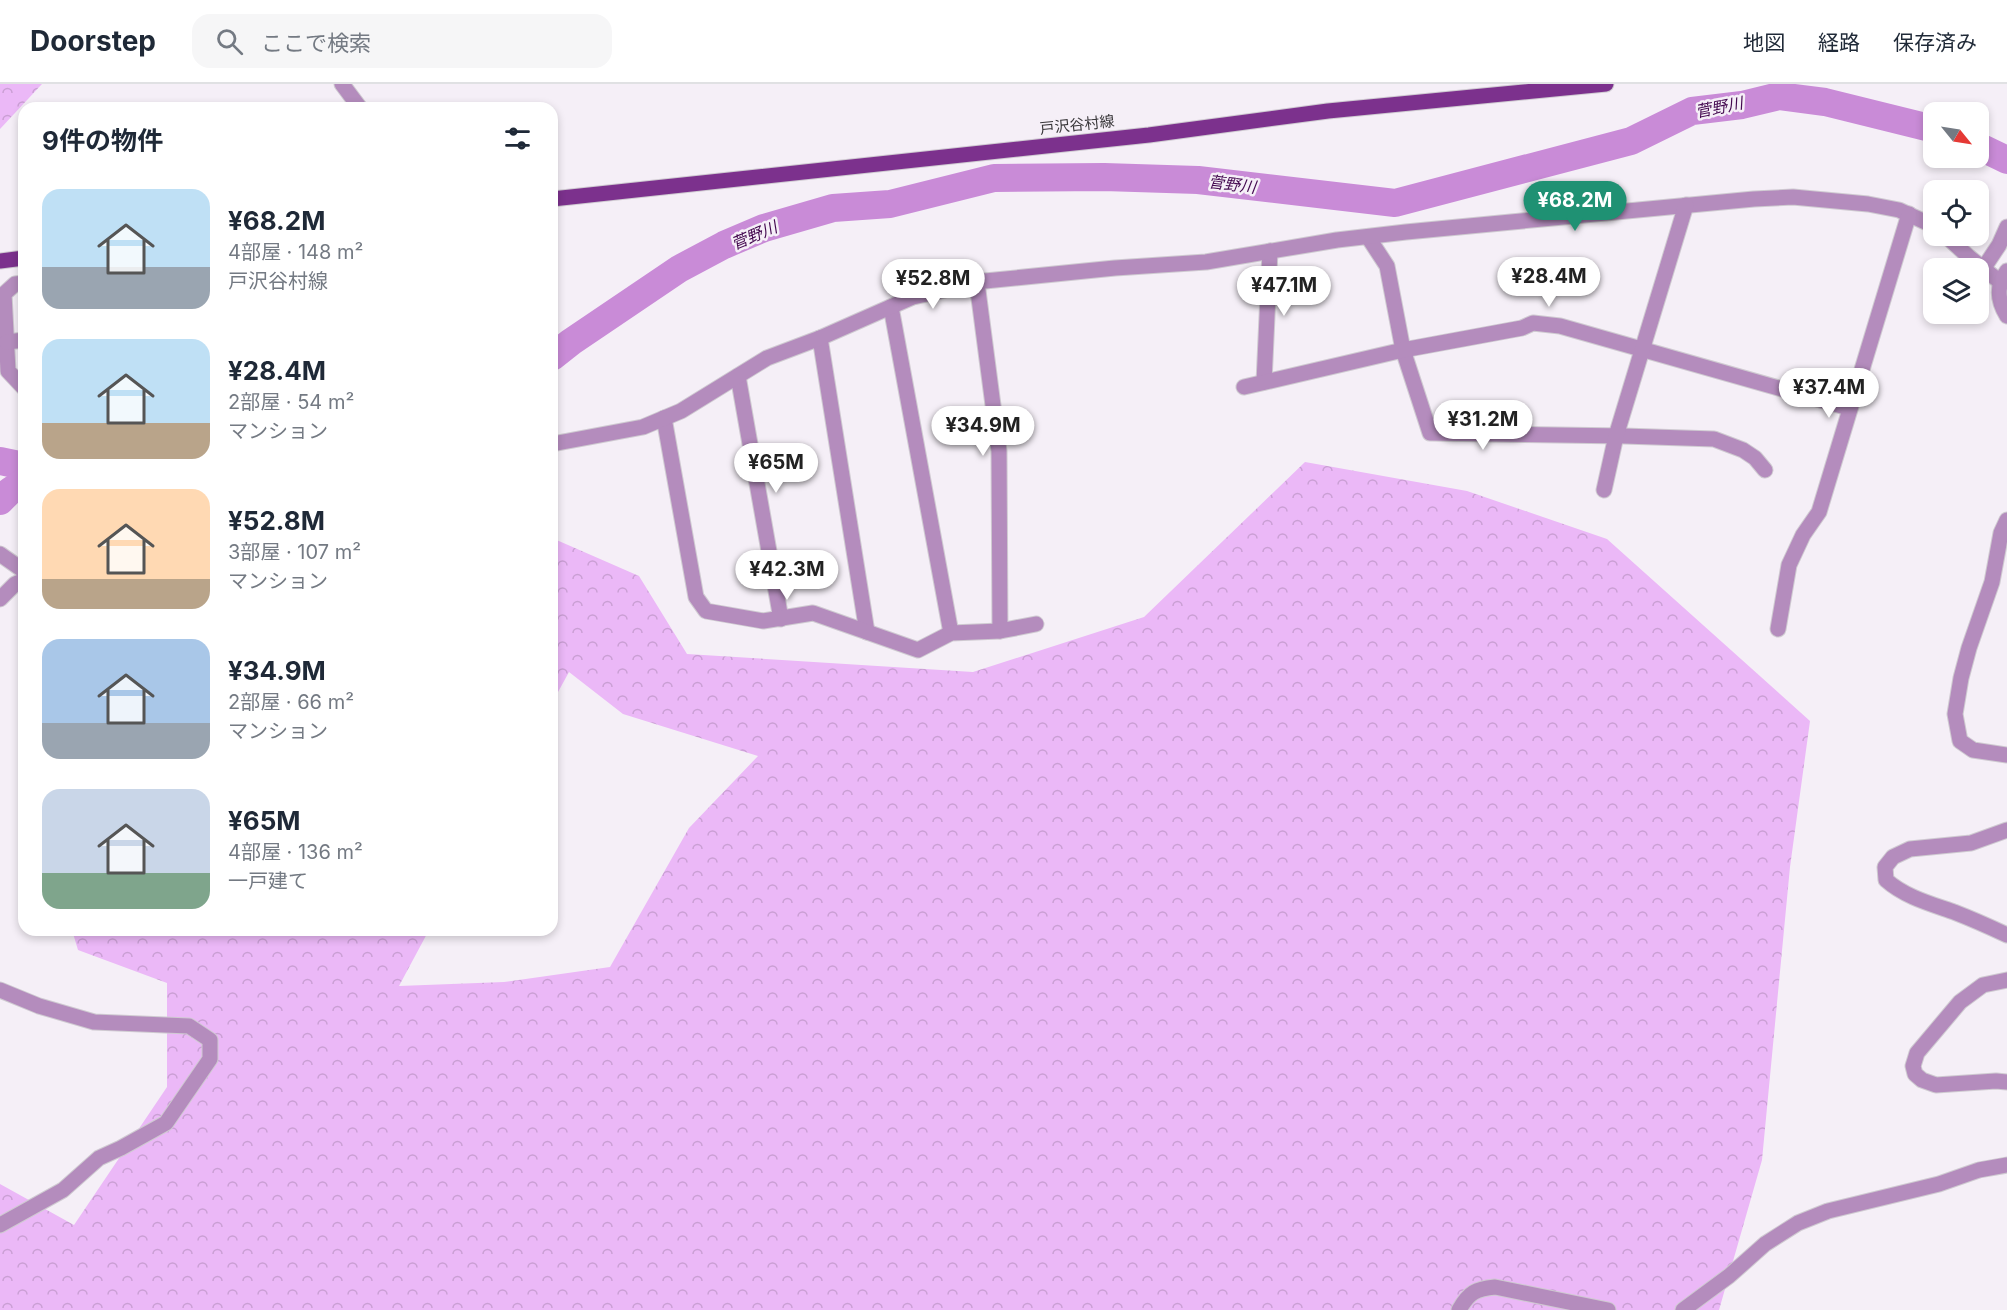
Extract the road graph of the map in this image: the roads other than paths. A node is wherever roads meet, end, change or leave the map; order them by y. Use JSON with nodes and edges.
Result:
{"nodes":[{"id":1,"x":342,"y":84,"type":"edge"},
{"id":2,"x":1606,"y":84,"type":"edge"},
{"id":3,"x":356,"y":102,"type":"edge"},
{"id":4,"x":558,"y":198,"type":"edge"},
{"id":5,"x":1686,"y":205,"type":"junction"},
{"id":6,"x":1909,"y":214,"type":"junction"},
{"id":7,"x":1923,"y":221,"type":"edge"},
{"id":8,"x":2007,"y":227,"type":"edge"},
{"id":9,"x":1368,"y":237,"type":"junction"},
{"id":10,"x":1957,"y":246,"type":"edge"},
{"id":11,"x":1270,"y":251,"type":"junction"},
{"id":12,"x":1971,"y":258,"type":"edge"},
{"id":13,"x":18,"y":259,"type":"edge"},
{"id":14,"x":1989,"y":260,"type":"edge"},
{"id":15,"x":0,"y":261,"type":"edge"},
{"id":16,"x":2003,"y":276,"type":"edge"},
{"id":17,"x":977,"y":283,"type":"junction"},
{"id":18,"x":18,"y":284,"type":"edge"},
{"id":19,"x":891,"y":307,"type":"junction"},
{"id":20,"x":2007,"y":316,"type":"edge"},
{"id":21,"x":820,"y":338,"type":"junction"},
{"id":22,"x":18,"y":341,"type":"edge"},
{"id":23,"x":7,"y":342,"type":"junction"},
{"id":24,"x":1642,"y":349,"type":"junction"},
{"id":25,"x":1403,"y":350,"type":"junction"},
{"id":26,"x":738,"y":376,"type":"junction"},
{"id":27,"x":18,"y":382,"type":"edge"},
{"id":28,"x":1264,"y":382,"type":"junction"},
{"id":29,"x":1244,"y":387,"type":"dead end"},
{"id":30,"x":1849,"y":408,"type":"junction"},
{"id":31,"x":664,"y":418,"type":"junction"},
{"id":32,"x":1616,"y":436,"type":"junction"},
{"id":33,"x":558,"y":443,"type":"edge"},
{"id":34,"x":1765,"y":470,"type":"dead end"},
{"id":35,"x":1604,"y":490,"type":"dead end"},
{"id":36,"x":2007,"y":519,"type":"edge"},
{"id":37,"x":3,"y":556,"type":"edge"},
{"id":38,"x":18,"y":567,"type":"edge"},
{"id":39,"x":18,"y":583,"type":"edge"},
{"id":40,"x":0,"y":599,"type":"edge"},
{"id":41,"x":781,"y":619,"type":"junction"},
{"id":42,"x":1036,"y":624,"type":"dead end"},
{"id":43,"x":1778,"y":628,"type":"dead end"},
{"id":44,"x":1000,"y":631,"type":"junction"},
{"id":45,"x":867,"y":632,"type":"junction"},
{"id":46,"x":951,"y":633,"type":"junction"},
{"id":47,"x":2007,"y":755,"type":"edge"},
{"id":48,"x":2007,"y":830,"type":"edge"},
{"id":49,"x":2007,"y":935,"type":"edge"},
{"id":50,"x":2007,"y":980,"type":"edge"},
{"id":51,"x":0,"y":990,"type":"edge"},
{"id":52,"x":2007,"y":1082,"type":"edge"},
{"id":53,"x":2007,"y":1165,"type":"edge"},
{"id":54,"x":0,"y":1225,"type":"edge"},
{"id":55,"x":1459,"y":1310,"type":"edge"},
{"id":56,"x":1608,"y":1310,"type":"edge"},
{"id":57,"x":1683,"y":1310,"type":"edge"}],
"edges":[{"from":1,"to":3,"type":"street"},
{"from":2,"to":4,"type":"main road","name":"戸沢谷村線"},
{"from":5,"to":6,"type":"street"},
{"from":5,"to":9,"type":"street"},
{"from":5,"to":24,"type":"street"},
{"from":6,"to":7,"type":"street"},
{"from":6,"to":30,"type":"street"},
{"from":8,"to":14,"type":"street"},
{"from":9,"to":11,"type":"street"},
{"from":9,"to":25,"type":"street"},
{"from":10,"to":12,"type":"street"},
{"from":11,"to":17,"type":"street"},
{"from":11,"to":28,"type":"street"},
{"from":13,"to":15,"type":"main road"},
{"from":16,"to":20,"type":"street"},
{"from":17,"to":19,"type":"street"},
{"from":17,"to":44,"type":"street"},
{"from":18,"to":23,"type":"street"},
{"from":19,"to":21,"type":"street"},
{"from":19,"to":46,"type":"street"},
{"from":21,"to":26,"type":"street"},
{"from":21,"to":45,"type":"street"},
{"from":22,"to":23,"type":"street"},
{"from":23,"to":27,"type":"street"},
{"from":24,"to":25,"type":"street"},
{"from":24,"to":30,"type":"street"},
{"from":24,"to":32,"type":"street"},
{"from":25,"to":28,"type":"street"},
{"from":25,"to":32,"type":"street"},
{"from":26,"to":31,"type":"street"},
{"from":26,"to":41,"type":"street"},
{"from":28,"to":29,"type":"street"},
{"from":30,"to":43,"type":"street"},
{"from":31,"to":33,"type":"street"},
{"from":31,"to":41,"type":"street"},
{"from":32,"to":34,"type":"street"},
{"from":32,"to":35,"type":"street"},
{"from":36,"to":47,"type":"street"},
{"from":37,"to":38,"type":"street"},
{"from":39,"to":40,"type":"street"},
{"from":41,"to":45,"type":"street"},
{"from":42,"to":44,"type":"street"},
{"from":44,"to":46,"type":"street"},
{"from":45,"to":46,"type":"street"},
{"from":48,"to":49,"type":"street"},
{"from":50,"to":52,"type":"street"},
{"from":51,"to":54,"type":"street"},
{"from":53,"to":57,"type":"street"},
{"from":55,"to":56,"type":"street"}]}
